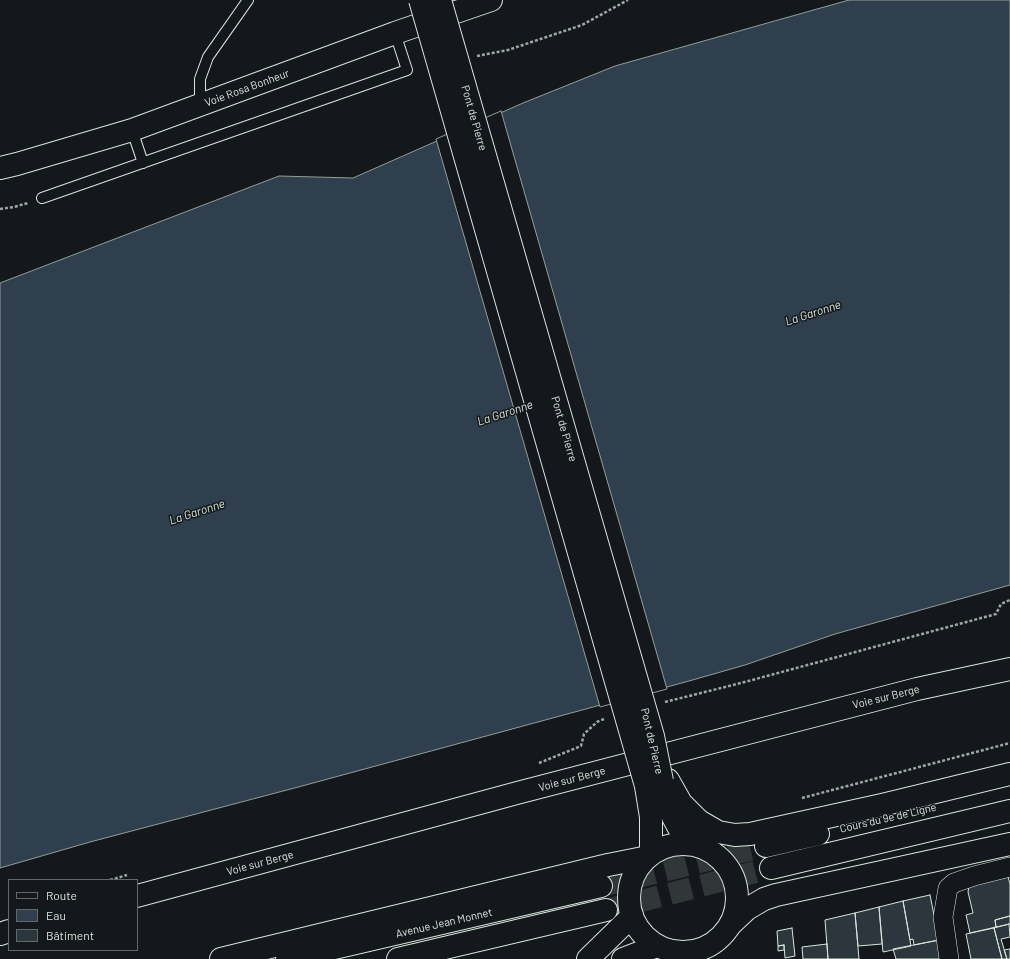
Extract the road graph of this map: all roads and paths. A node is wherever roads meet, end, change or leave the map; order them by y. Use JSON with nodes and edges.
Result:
{"nodes":[{"id":1,"x":248,"y":0,"type":"edge"},
{"id":2,"x":420,"y":0,"type":"edge"},
{"id":3,"x":440,"y":0,"type":"edge"},
{"id":4,"x":491,"y":0,"type":"edge"},
{"id":5,"x":628,"y":0,"type":"edge"},
{"id":6,"x":396,"y":33,"type":"junction"},
{"id":7,"x":477,"y":56,"type":"dead end"},
{"id":8,"x":200,"y":106,"type":"junction"},
{"id":9,"x":132,"y":130,"type":"junction"},
{"id":10,"x":143,"y":163,"type":"junction"},
{"id":11,"x":0,"y":168,"type":"edge"},
{"id":12,"x":42,"y":198,"type":"joint"},
{"id":13,"x":0,"y":209,"type":"edge"},
{"id":14,"x":1010,"y":600,"type":"edge"},
{"id":15,"x":1010,"y":669,"type":"edge"},
{"id":16,"x":662,"y":703,"type":"dead end"},
{"id":17,"x":611,"y":717,"type":"dead end"},
{"id":18,"x":1010,"y":744,"type":"edge"},
{"id":19,"x":534,"y":765,"type":"dead end"},
{"id":20,"x":1010,"y":774,"type":"edge"},
{"id":21,"x":658,"y":782,"type":"junction"},
{"id":22,"x":1010,"y":789,"type":"edge"},
{"id":23,"x":800,"y":799,"type":"dead end"},
{"id":24,"x":1010,"y":811,"type":"edge"},
{"id":25,"x":1010,"y":844,"type":"edge"},
{"id":26,"x":766,"y":846,"type":"tunnel mouth"},
{"id":27,"x":703,"y":847,"type":"junction"},
{"id":28,"x":647,"y":855,"type":"junction"},
{"id":29,"x":1010,"y":867,"type":"edge"},
{"id":30,"x":771,"y":868,"type":"tunnel mouth"},
{"id":31,"x":133,"y":874,"type":"dead end"},
{"id":32,"x":114,"y":879,"type":"edge"},
{"id":33,"x":138,"y":896,"type":"edge"},
{"id":34,"x":603,"y":898,"type":"junction"},
{"id":35,"x":632,"y":916,"type":"junction"},
{"id":36,"x":727,"y":930,"type":"junction"},
{"id":37,"x":658,"y":946,"type":"junction"},
{"id":38,"x":686,"y":956,"type":"edge"},
{"id":39,"x":221,"y":959,"type":"edge"},
{"id":40,"x":287,"y":959,"type":"edge"},
{"id":41,"x":341,"y":959,"type":"edge"},
{"id":42,"x":398,"y":959,"type":"edge"},
{"id":43,"x":588,"y":959,"type":"edge"},
{"id":44,"x":623,"y":959,"type":"edge"},
{"id":45,"x":722,"y":959,"type":"edge"},
{"id":46,"x":949,"y":959,"type":"edge"}],
"edges":[{"from":1,"to":8,"type":"lane"},
{"from":2,"to":21,"type":"main road","name":"Pont de Pierre","bridge":true},
{"from":3,"to":21,"type":"main road","name":"Pont de Pierre","bridge":true},
{"from":4,"to":6,"type":"main road","name":"Voie Rosa Bonheur"},
{"from":5,"to":7,"type":"path"},
{"from":6,"to":8,"type":"main road","name":"Voie Rosa Bonheur"},
{"from":6,"to":10,"type":"lane"},
{"from":8,"to":9,"type":"main road","name":"Voie Rosa Bonheur"},
{"from":9,"to":10,"type":"lane"},
{"from":9,"to":11,"type":"main road","name":"Voie Rosa Bonheur"},
{"from":10,"to":12,"type":"lane"},
{"from":12,"to":13,"type":"path"},
{"from":14,"to":16,"type":"path"},
{"from":15,"to":33,"type":"main road","name":"Voie sur Berge"},
{"from":17,"to":19,"type":"path"},
{"from":18,"to":23,"type":"path"},
{"from":20,"to":21,"type":"main road"},
{"from":21,"to":27,"type":"main road","name":"Pont de Pierre"},
{"from":21,"to":28,"type":"main road","name":"Pont de Pierre"},
{"from":22,"to":26,"type":"main road","name":"Cours du 9e de Ligne"},
{"from":24,"to":30,"type":"main road","name":"Cours du 9e de Ligne"},
{"from":25,"to":36,"type":"main road"},
{"from":27,"to":28,"type":"main road"},
{"from":27,"to":36,"type":"main road"},
{"from":28,"to":35,"type":"main road"},
{"from":28,"to":39,"type":"main road"},
{"from":29,"to":46,"type":"street"},
{"from":31,"to":32,"type":"path"},
{"from":34,"to":40,"type":"main road","name":"Avenue Jean Monnet"},
{"from":34,"to":41,"type":"main road","name":"Avenue Jean Monnet"},
{"from":34,"to":42,"type":"main road"},
{"from":35,"to":37,"type":"main road"},
{"from":35,"to":43,"type":"main road"},
{"from":36,"to":38,"type":"main road"},
{"from":36,"to":45,"type":"main road"},
{"from":37,"to":38,"type":"main road"},
{"from":37,"to":44,"type":"main road"}]}
